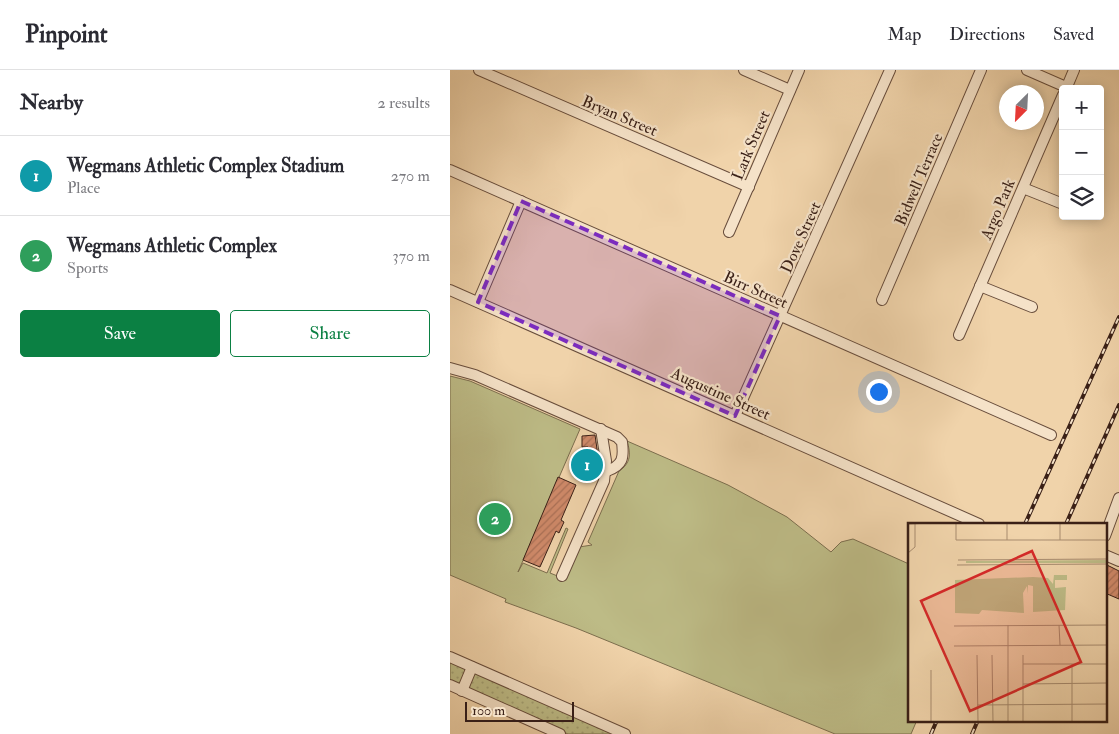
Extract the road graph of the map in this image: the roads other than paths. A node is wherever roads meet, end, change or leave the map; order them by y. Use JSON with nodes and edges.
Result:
{"nodes":[{"id":1,"x":479,"y":70,"type":"edge"},
{"id":2,"x":506,"y":70,"type":"edge"},
{"id":3,"x":744,"y":70,"type":"edge"},
{"id":4,"x":799,"y":70,"type":"edge"},
{"id":5,"x":890,"y":70,"type":"edge"},
{"id":6,"x":981,"y":70,"type":"edge"},
{"id":7,"x":1027,"y":70,"type":"edge"},
{"id":8,"x":1074,"y":70,"type":"edge"},
{"id":9,"x":502,"y":80,"type":"junction"},
{"id":10,"x":1067,"y":85,"type":"edge"},
{"id":11,"x":1059,"y":87,"type":"edge"},
{"id":12,"x":790,"y":90,"type":"junction"},
{"id":13,"x":1059,"y":104,"type":"edge"},
{"id":14,"x":450,"y":170,"type":"edge"},
{"id":15,"x":749,"y":187,"type":"junction"},
{"id":16,"x":1023,"y":188,"type":"junction"},
{"id":17,"x":521,"y":201,"type":"junction"},
{"id":18,"x":1059,"y":202,"type":"edge"},
{"id":19,"x":729,"y":232,"type":"dead end"},
{"id":20,"x":980,"y":286,"type":"junction"},
{"id":21,"x":450,"y":290,"type":"edge"},
{"id":22,"x":882,"y":300,"type":"dead end"},
{"id":23,"x":478,"y":302,"type":"junction"},
{"id":24,"x":1032,"y":307,"type":"dead end"},
{"id":25,"x":780,"y":316,"type":"junction"},
{"id":26,"x":959,"y":335,"type":"dead end"},
{"id":27,"x":450,"y":368,"type":"edge"},
{"id":28,"x":735,"y":416,"type":"junction"},
{"id":29,"x":600,"y":429,"type":"junction"},
{"id":30,"x":1051,"y":435,"type":"dead end"},
{"id":31,"x":607,"y":471,"type":"junction"},
{"id":32,"x":1119,"y":498,"type":"edge"},
{"id":33,"x":977,"y":523,"type":"edge"},
{"id":34,"x":1106,"y":533,"type":"edge"},
{"id":35,"x":1106,"y":555,"type":"edge"},
{"id":36,"x":1119,"y":560,"type":"edge"},
{"id":37,"x":562,"y":576,"type":"dead end"},
{"id":38,"x":450,"y":657,"type":"edge"},
{"id":39,"x":472,"y":667,"type":"junction"},
{"id":40,"x":450,"y":685,"type":"edge"},
{"id":41,"x":462,"y":691,"type":"junction"},
{"id":42,"x":560,"y":734,"type":"edge"},
{"id":43,"x":625,"y":734,"type":"edge"}],
"edges":[{"from":1,"to":9,"type":"street","name":"Bryan Street"},
{"from":2,"to":9,"type":"street"},
{"from":3,"to":12,"type":"street"},
{"from":4,"to":12,"type":"street","name":"Lark Street"},
{"from":5,"to":25,"type":"street","name":"Dove Street"},
{"from":6,"to":22,"type":"street","name":"Bidwell Terrace"},
{"from":7,"to":11,"type":"street"},
{"from":8,"to":10,"type":"street","name":"Argo Park"},
{"from":9,"to":15,"type":"street","name":"Bryan Street"},
{"from":12,"to":15,"type":"street","name":"Lark Street"},
{"from":13,"to":16,"type":"street","name":"Argo Park"},
{"from":14,"to":17,"type":"street","name":"Birr Street"},
{"from":15,"to":19,"type":"street","name":"Lark Street"},
{"from":16,"to":18,"type":"street"},
{"from":16,"to":20,"type":"street","name":"Argo Park"},
{"from":17,"to":23,"type":"street"},
{"from":17,"to":25,"type":"street","name":"Birr Street"},
{"from":20,"to":24,"type":"street"},
{"from":20,"to":26,"type":"street","name":"Argo Park"},
{"from":21,"to":23,"type":"street","name":"Augustine Street"},
{"from":23,"to":28,"type":"street","name":"Augustine Street"},
{"from":25,"to":28,"type":"street","name":"Dove Street"},
{"from":25,"to":30,"type":"street","name":"Birr Street"},
{"from":27,"to":29,"type":"street"},
{"from":28,"to":33,"type":"street","name":"Augustine Street"},
{"from":29,"to":31,"type":"street"},
{"from":29,"to":31,"type":"street"},
{"from":31,"to":37,"type":"street"},
{"from":32,"to":34,"type":"street"},
{"from":35,"to":36,"type":"street"},
{"from":38,"to":39,"type":"street"},
{"from":39,"to":41,"type":"street"},
{"from":39,"to":43,"type":"street"},
{"from":40,"to":41,"type":"street"},
{"from":41,"to":42,"type":"street"}]}
